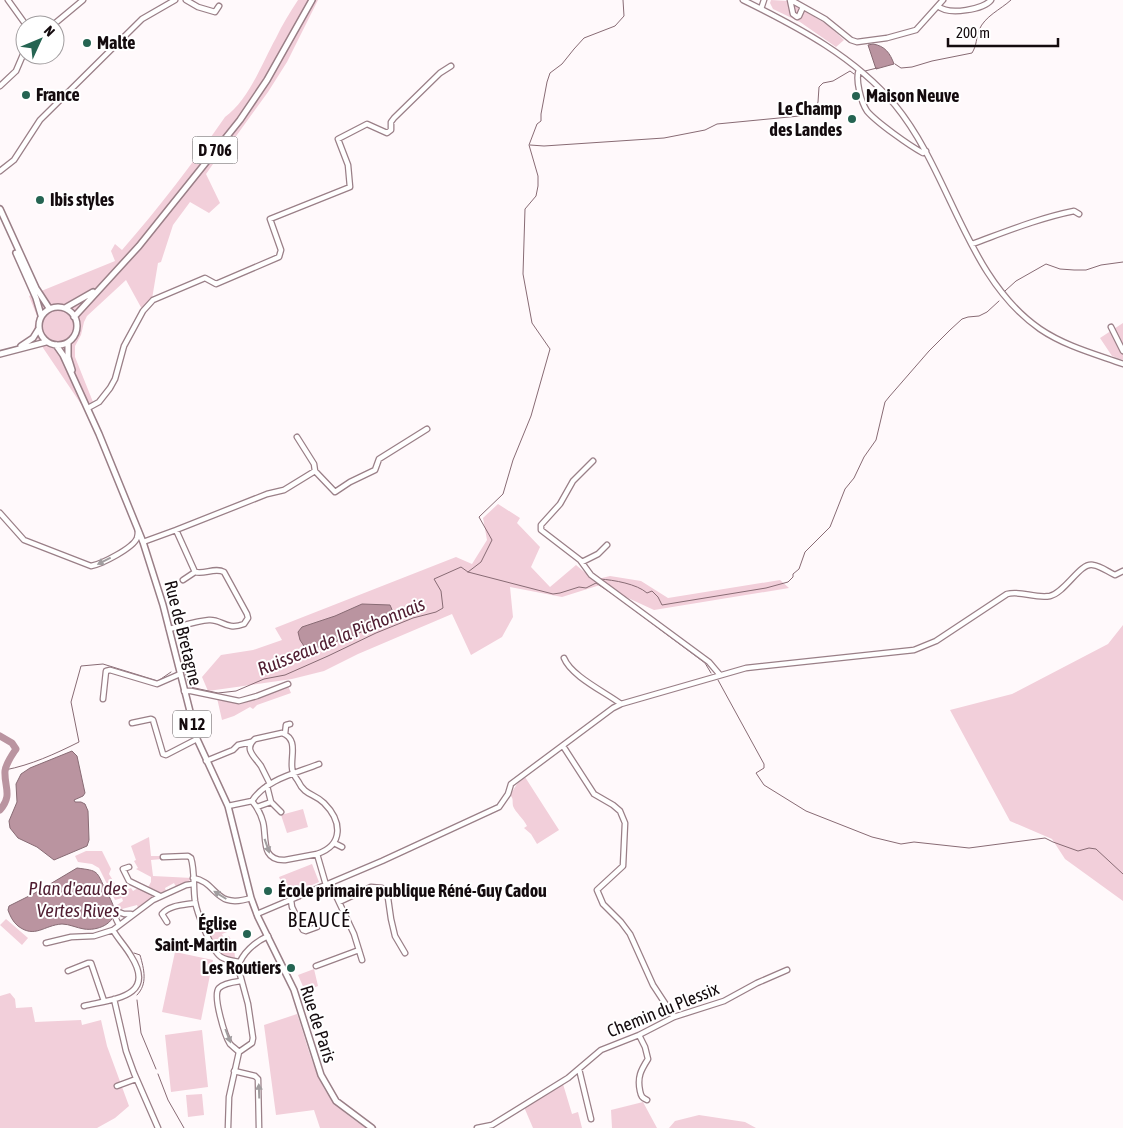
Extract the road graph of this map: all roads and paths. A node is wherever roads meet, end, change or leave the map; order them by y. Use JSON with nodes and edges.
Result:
{"nodes":[{"id":1,"x":8,"y":0,"type":"edge"},
{"id":2,"x":83,"y":0,"type":"edge"},
{"id":3,"x":175,"y":0,"type":"edge"},
{"id":4,"x":186,"y":0,"type":"edge"},
{"id":5,"x":312,"y":0,"type":"edge"},
{"id":6,"x":743,"y":0,"type":"edge"},
{"id":7,"x":764,"y":0,"type":"edge"},
{"id":8,"x":790,"y":0,"type":"edge"},
{"id":9,"x":943,"y":0,"type":"edge"},
{"id":10,"x":992,"y":0,"type":"edge"},
{"id":11,"x":219,"y":6,"type":"dead end"},
{"id":12,"x":938,"y":6,"type":"junction"},
{"id":13,"x":803,"y":7,"type":"junction"},
{"id":14,"x":761,"y":9,"type":"junction"},
{"id":15,"x":19,"y":15,"type":"edge"},
{"id":16,"x":65,"y":15,"type":"edge"},
{"id":17,"x":19,"y":65,"type":"edge"},
{"id":18,"x":451,"y":66,"type":"dead end"},
{"id":19,"x":858,"y":70,"type":"junction"},
{"id":20,"x":0,"y":86,"type":"edge"},
{"id":21,"x":926,"y":151,"type":"junction"},
{"id":22,"x":0,"y":171,"type":"edge"},
{"id":23,"x":0,"y":209,"type":"edge"},
{"id":24,"x":1079,"y":214,"type":"dead end"},
{"id":25,"x":0,"y":216,"type":"edge"},
{"id":26,"x":972,"y":244,"type":"junction"},
{"id":27,"x":100,"y":287,"type":"junction"},
{"id":28,"x":49,"y":308,"type":"junction"},
{"id":29,"x":66,"y":308,"type":"junction"},
{"id":30,"x":41,"y":315,"type":"junction"},
{"id":31,"x":74,"y":317,"type":"junction"},
{"id":32,"x":1111,"y":327,"type":"dead end"},
{"id":33,"x":38,"y":330,"type":"junction"},
{"id":34,"x":46,"y":342,"type":"junction"},
{"id":35,"x":68,"y":343,"type":"junction"},
{"id":36,"x":56,"y":345,"type":"junction"},
{"id":37,"x":16,"y":350,"type":"junction"},
{"id":38,"x":1123,"y":351,"type":"edge"},
{"id":39,"x":0,"y":354,"type":"edge"},
{"id":40,"x":1123,"y":364,"type":"edge"},
{"id":41,"x":80,"y":392,"type":"junction"},
{"id":42,"x":88,"y":408,"type":"junction"},
{"id":43,"x":427,"y":429,"type":"dead end"},
{"id":44,"x":297,"y":437,"type":"dead end"},
{"id":45,"x":593,"y":461,"type":"dead end"},
{"id":46,"x":315,"y":471,"type":"junction"},
{"id":47,"x":0,"y":513,"type":"edge"},
{"id":48,"x":138,"y":530,"type":"junction"},
{"id":49,"x":176,"y":530,"type":"junction"},
{"id":50,"x":143,"y":542,"type":"junction"},
{"id":51,"x":608,"y":545,"type":"dead end"},
{"id":52,"x":582,"y":562,"type":"junction"},
{"id":53,"x":1123,"y":570,"type":"edge"},
{"id":54,"x":195,"y":572,"type":"junction"},
{"id":55,"x":183,"y":580,"type":"dead end"},
{"id":56,"x":169,"y":629,"type":"junction"},
{"id":57,"x":564,"y":658,"type":"dead end"},
{"id":58,"x":180,"y":674,"type":"junction"},
{"id":59,"x":720,"y":675,"type":"junction"},
{"id":60,"x":288,"y":684,"type":"dead end"},
{"id":61,"x":184,"y":691,"type":"junction"},
{"id":62,"x":103,"y":700,"type":"dead end"},
{"id":63,"x":620,"y":704,"type":"junction"},
{"id":64,"x":132,"y":722,"type":"dead end"},
{"id":65,"x":290,"y":724,"type":"dead end"},
{"id":66,"x":285,"y":734,"type":"junction"},
{"id":67,"x":197,"y":739,"type":"junction"},
{"id":68,"x":251,"y":742,"type":"junction"},
{"id":69,"x":563,"y":746,"type":"junction"},
{"id":70,"x":206,"y":761,"type":"junction"},
{"id":71,"x":319,"y":764,"type":"dead end"},
{"id":72,"x":294,"y":774,"type":"junction"},
{"id":73,"x":268,"y":785,"type":"junction"},
{"id":74,"x":252,"y":800,"type":"junction"},
{"id":75,"x":271,"y":802,"type":"junction"},
{"id":76,"x":228,"y":806,"type":"junction"},
{"id":77,"x":257,"y":807,"type":"junction"},
{"id":78,"x":281,"y":812,"type":"dead end"},
{"id":79,"x":334,"y":843,"type":"junction"},
{"id":80,"x":342,"y":847,"type":"dead end"},
{"id":81,"x":317,"y":854,"type":"junction"},
{"id":82,"x":163,"y":857,"type":"dead end"},
{"id":83,"x":130,"y":867,"type":"dead end"},
{"id":84,"x":193,"y":878,"type":"junction"},
{"id":85,"x":193,"y":884,"type":"junction"},
{"id":86,"x":328,"y":884,"type":"junction"},
{"id":87,"x":160,"y":896,"type":"junction"},
{"id":88,"x":251,"y":898,"type":"junction"},
{"id":89,"x":291,"y":900,"type":"junction"},
{"id":90,"x":339,"y":902,"type":"junction"},
{"id":91,"x":195,"y":903,"type":"junction"},
{"id":92,"x":133,"y":914,"type":"junction"},
{"id":93,"x":257,"y":914,"type":"junction"},
{"id":94,"x":167,"y":922,"type":"dead end"},
{"id":95,"x":119,"y":925,"type":"junction"},
{"id":96,"x":317,"y":926,"type":"dead end"},
{"id":97,"x":113,"y":930,"type":"junction"},
{"id":98,"x":268,"y":936,"type":"junction"},
{"id":99,"x":46,"y":943,"type":"dead end"},
{"id":100,"x":359,"y":950,"type":"junction"},
{"id":101,"x":406,"y":954,"type":"dead end"},
{"id":102,"x":362,"y":960,"type":"dead end"},
{"id":103,"x":239,"y":962,"type":"junction"},
{"id":104,"x":316,"y":966,"type":"dead end"},
{"id":105,"x":787,"y":970,"type":"dead end"},
{"id":106,"x":68,"y":971,"type":"dead end"},
{"id":107,"x":241,"y":981,"type":"junction"},
{"id":108,"x":114,"y":999,"type":"junction"},
{"id":109,"x":104,"y":1001,"type":"junction"},
{"id":110,"x":84,"y":1006,"type":"dead end"},
{"id":111,"x":674,"y":1017,"type":"junction"},
{"id":112,"x":639,"y":1035,"type":"junction"},
{"id":113,"x":239,"y":1052,"type":"junction"},
{"id":114,"x":579,"y":1069,"type":"junction"},
{"id":115,"x":234,"y":1071,"type":"junction"},
{"id":116,"x":136,"y":1078,"type":"junction"},
{"id":117,"x":117,"y":1086,"type":"dead end"},
{"id":118,"x":647,"y":1100,"type":"dead end"},
{"id":119,"x":591,"y":1120,"type":"dead end"},
{"id":120,"x":158,"y":1128,"type":"edge"},
{"id":121,"x":228,"y":1128,"type":"edge"},
{"id":122,"x":259,"y":1128,"type":"edge"},
{"id":123,"x":372,"y":1128,"type":"edge"},
{"id":124,"x":477,"y":1128,"type":"edge"}],
"edges":[{"from":1,"to":15,"type":"street"},
{"from":2,"to":16,"type":"street"},
{"from":3,"to":22,"type":"street"},
{"from":4,"to":11,"type":"street"},
{"from":5,"to":27,"type":"main road","number":"D 706"},
{"from":6,"to":14,"type":"street"},
{"from":7,"to":14,"type":"street"},
{"from":8,"to":13,"type":"street"},
{"from":8,"to":13,"type":"street"},
{"from":9,"to":12,"type":"street"},
{"from":10,"to":12,"type":"street"},
{"from":12,"to":13,"type":"street"},
{"from":14,"to":19,"type":"street"},
{"from":17,"to":20,"type":"street"},
{"from":18,"to":42,"type":"street"},
{"from":19,"to":21,"type":"street"},
{"from":19,"to":21,"type":"street"},
{"from":21,"to":26,"type":"street"},
{"from":23,"to":28,"type":"main road"},
{"from":24,"to":26,"type":"street"},
{"from":25,"to":30,"type":"main road"},
{"from":26,"to":40,"type":"street"},
{"from":27,"to":29,"type":"main road","number":"D 706"},
{"from":27,"to":31,"type":"main road","number":"D 706"},
{"from":28,"to":29,"type":"main road"},
{"from":28,"to":30,"type":"main road"},
{"from":29,"to":31,"type":"main road"},
{"from":30,"to":33,"type":"main road"},
{"from":31,"to":35,"type":"main road"},
{"from":32,"to":38,"type":"street"},
{"from":33,"to":34,"type":"main road"},
{"from":33,"to":37,"type":"main road"},
{"from":34,"to":36,"type":"main road"},
{"from":34,"to":37,"type":"main road"},
{"from":35,"to":36,"type":"main road"},
{"from":35,"to":41,"type":"main road","name":"Rue de Bretagne","number":"N 12"},
{"from":36,"to":41,"type":"main road","name":"Rue de Bretagne","number":"N 12"},
{"from":37,"to":39,"type":"main road"},
{"from":41,"to":42,"type":"main road","name":"Rue de Bretagne","number":"N 12"},
{"from":42,"to":48,"type":"main road","name":"Rue de Bretagne","number":"N 12"},
{"from":43,"to":46,"type":"street"},
{"from":44,"to":46,"type":"street"},
{"from":45,"to":52,"type":"street"},
{"from":46,"to":49,"type":"street"},
{"from":48,"to":47,"type":"street","one_way":true},
{"from":48,"to":50,"type":"main road","name":"Rue de Bretagne","number":"N 12"},
{"from":49,"to":50,"type":"street"},
{"from":49,"to":54,"type":"street"},
{"from":50,"to":56,"type":"main road","name":"Rue de Bretagne","number":"N 12"},
{"from":51,"to":52,"type":"street"},
{"from":52,"to":59,"type":"street"},
{"from":53,"to":59,"type":"street"},
{"from":54,"to":55,"type":"street"},
{"from":54,"to":56,"type":"street"},
{"from":56,"to":58,"type":"main road","name":"Rue de Bretagne","number":"N 12"},
{"from":57,"to":63,"type":"street"},
{"from":58,"to":61,"type":"main road","name":"Rue de Bretagne","number":"N 12"},
{"from":58,"to":62,"type":"street"},
{"from":59,"to":63,"type":"street"},
{"from":60,"to":61,"type":"street"},
{"from":61,"to":67,"type":"main road","name":"Rue de Bretagne","number":"N 12"},
{"from":63,"to":69,"type":"street"},
{"from":64,"to":67,"type":"street"},
{"from":65,"to":66,"type":"street"},
{"from":66,"to":68,"type":"street"},
{"from":66,"to":72,"type":"street"},
{"from":67,"to":70,"type":"main road","name":"Rue de Bretagne","number":"N 12"},
{"from":68,"to":70,"type":"street"},
{"from":68,"to":73,"type":"street"},
{"from":69,"to":86,"type":"street"},
{"from":69,"to":111,"type":"street"},
{"from":70,"to":76,"type":"main road","name":"Rue de Bretagne","number":"N 12"},
{"from":71,"to":72,"type":"street"},
{"from":72,"to":73,"type":"street"},
{"from":72,"to":79,"type":"street"},
{"from":73,"to":74,"type":"street"},
{"from":73,"to":75,"type":"street"},
{"from":74,"to":76,"type":"street"},
{"from":74,"to":77,"type":"street"},
{"from":75,"to":77,"type":"street"},
{"from":75,"to":78,"type":"street"},
{"from":76,"to":88,"type":"main road","name":"Rue de Bretagne","number":"N 12"},
{"from":77,"to":81,"type":"street","one_way":true},
{"from":79,"to":80,"type":"street"},
{"from":79,"to":81,"type":"street"},
{"from":81,"to":86,"type":"street"},
{"from":82,"to":84,"type":"street"},
{"from":83,"to":87,"type":"street"},
{"from":84,"to":85,"type":"street"},
{"from":88,"to":84,"type":"street","one_way":true},
{"from":85,"to":87,"type":"street"},
{"from":85,"to":91,"type":"street"},
{"from":86,"to":89,"type":"street"},
{"from":86,"to":90,"type":"street"},
{"from":87,"to":92,"type":"street"},
{"from":88,"to":93,"type":"main road","name":"Rue de Bretagne","number":"N 12"},
{"from":89,"to":93,"type":"street"},
{"from":89,"to":96,"type":"street"},
{"from":90,"to":100,"type":"street"},
{"from":90,"to":101,"type":"street"},
{"from":91,"to":94,"type":"street"},
{"from":91,"to":103,"type":"street"},
{"from":92,"to":95,"type":"street"},
{"from":92,"to":95,"type":"street"},
{"from":93,"to":98,"type":"main road","name":"Rue de Paris","number":"N 12"},
{"from":95,"to":97,"type":"street"},
{"from":97,"to":99,"type":"street"},
{"from":97,"to":108,"type":"street"},
{"from":98,"to":103,"type":"street"},
{"from":98,"to":123,"type":"main road","name":"Rue de Paris","number":"N 12"},
{"from":100,"to":102,"type":"street"},
{"from":100,"to":104,"type":"street"},
{"from":103,"to":107,"type":"street"},
{"from":105,"to":111,"type":"street","name":"Chemin du Plessix"},
{"from":106,"to":109,"type":"street"},
{"from":107,"to":113,"type":"street"},
{"from":107,"to":113,"type":"street","one_way":true},
{"from":108,"to":109,"type":"street"},
{"from":108,"to":116,"type":"street"},
{"from":109,"to":110,"type":"street"},
{"from":111,"to":112,"type":"street","name":"Chemin du Plessix"},
{"from":112,"to":114,"type":"street","name":"Chemin du Plessix"},
{"from":112,"to":118,"type":"street"},
{"from":113,"to":115,"type":"street"},
{"from":114,"to":119,"type":"street"},
{"from":114,"to":124,"type":"street","name":"Chemin du Plessix"},
{"from":115,"to":121,"type":"street"},
{"from":122,"to":115,"type":"street","one_way":true},
{"from":116,"to":117,"type":"street"},
{"from":116,"to":120,"type":"street"}]}
